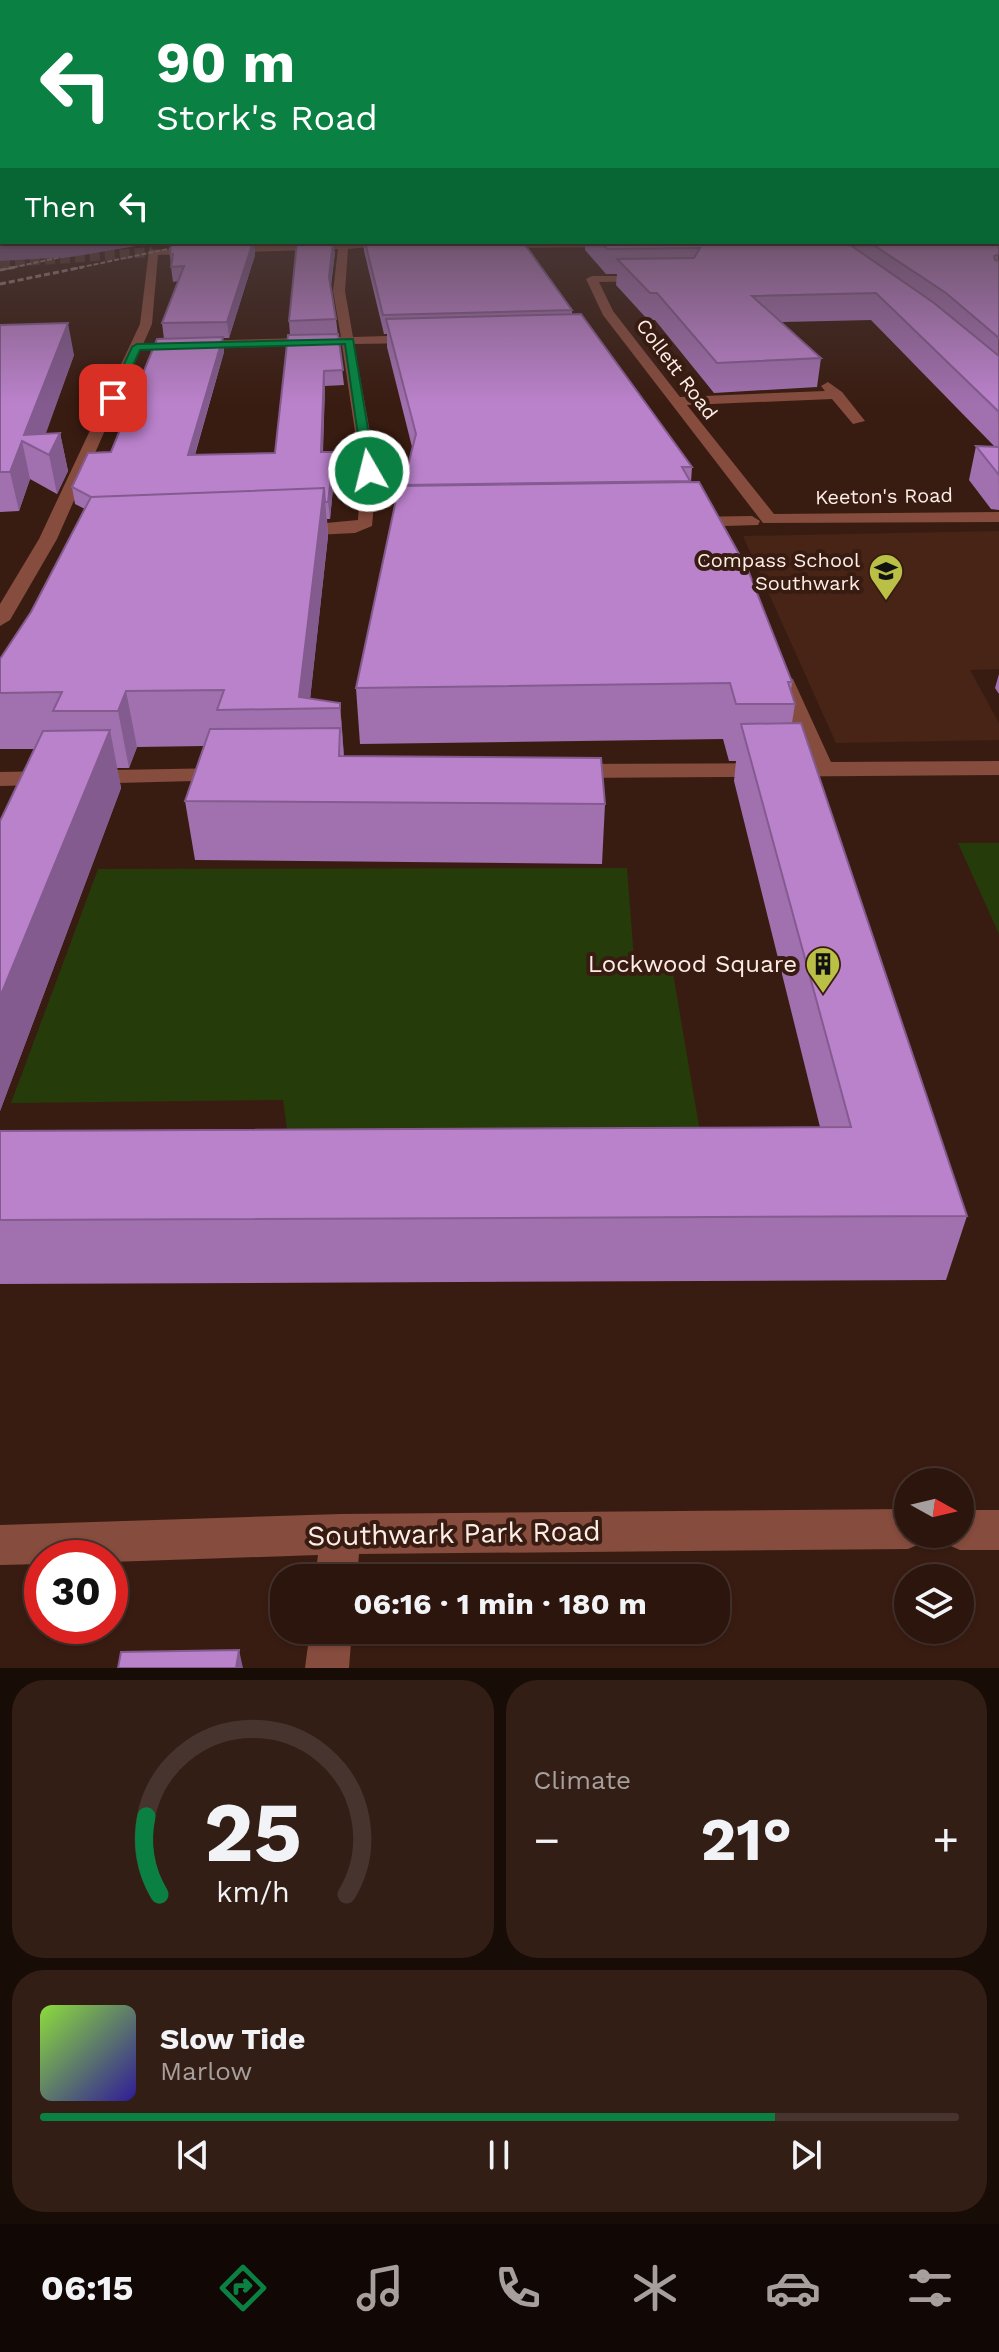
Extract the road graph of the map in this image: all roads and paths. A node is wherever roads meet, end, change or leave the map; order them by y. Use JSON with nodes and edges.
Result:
{"nodes":[{"id":1,"x":205,"y":250,"type":"edge"},
{"id":2,"x":343,"y":250,"type":"edge"},
{"id":3,"x":663,"y":278,"type":"edge"},
{"id":4,"x":606,"y":334,"type":"dead end"},
{"id":5,"x":626,"y":334,"type":"junction"},
{"id":6,"x":428,"y":339,"type":"edge"},
{"id":7,"x":349,"y":341,"type":"junction"},
{"id":8,"x":177,"y":346,"type":"edge"},
{"id":9,"x":818,"y":377,"type":"edge"},
{"id":10,"x":837,"y":395,"type":"junction"},
{"id":11,"x":675,"y":401,"type":"junction"},
{"id":12,"x":858,"y":421,"type":"dead end"},
{"id":13,"x":999,"y":517,"type":"edge"},
{"id":14,"x":760,"y":520,"type":"junction"},
{"id":15,"x":669,"y":522,"type":"edge"},
{"id":16,"x":378,"y":527,"type":"dead end"},
{"id":17,"x":355,"y":528,"type":"junction"},
{"id":18,"x":281,"y":531,"type":"edge"},
{"id":19,"x":0,"y":620,"type":"edge"},
{"id":20,"x":772,"y":653,"type":"edge"},
{"id":21,"x":822,"y":768,"type":"junction"},
{"id":22,"x":999,"y":768,"type":"edge"},
{"id":23,"x":553,"y":771,"type":"edge"},
{"id":24,"x":252,"y":774,"type":"edge"},
{"id":25,"x":0,"y":779,"type":"edge"},
{"id":26,"x":894,"y":1529,"type":"edge"},
{"id":27,"x":974,"y":1530,"type":"edge"},
{"id":28,"x":999,"y":1530,"type":"edge"},
{"id":29,"x":341,"y":1534,"type":"junction"},
{"id":30,"x":0,"y":1545,"type":"edge"},
{"id":31,"x":338,"y":1564,"type":"edge"},
{"id":32,"x":330,"y":1644,"type":"edge"},
{"id":33,"x":327,"y":1668,"type":"edge"}],
"edges":[{"from":1,"to":19,"type":"street"},
{"from":2,"to":7,"type":"street"},
{"from":3,"to":5,"type":"street","name":"Collett Road"},
{"from":4,"to":5,"type":"street"},
{"from":5,"to":11,"type":"street","name":"Collett Road"},
{"from":6,"to":7,"type":"street"},
{"from":7,"to":8,"type":"street"},
{"from":7,"to":17,"type":"street"},
{"from":9,"to":10,"type":"street"},
{"from":10,"to":11,"type":"street"},
{"from":10,"to":12,"type":"street"},
{"from":11,"to":14,"type":"street","name":"Collett Road"},
{"from":13,"to":14,"type":"street","name":"Keeton's Road"},
{"from":14,"to":15,"type":"street","name":"Keeton's Road"},
{"from":16,"to":17,"type":"street"},
{"from":17,"to":18,"type":"street"},
{"from":20,"to":21,"type":"street"},
{"from":21,"to":22,"type":"street"},
{"from":21,"to":23,"type":"street"},
{"from":24,"to":25,"type":"street"},
{"from":26,"to":29,"type":"street","name":"Southwark Park Road"},
{"from":27,"to":28,"type":"street"},
{"from":29,"to":30,"type":"street","name":"Southwark Park Road"},
{"from":29,"to":31,"type":"street"},
{"from":32,"to":33,"type":"street"}]}
